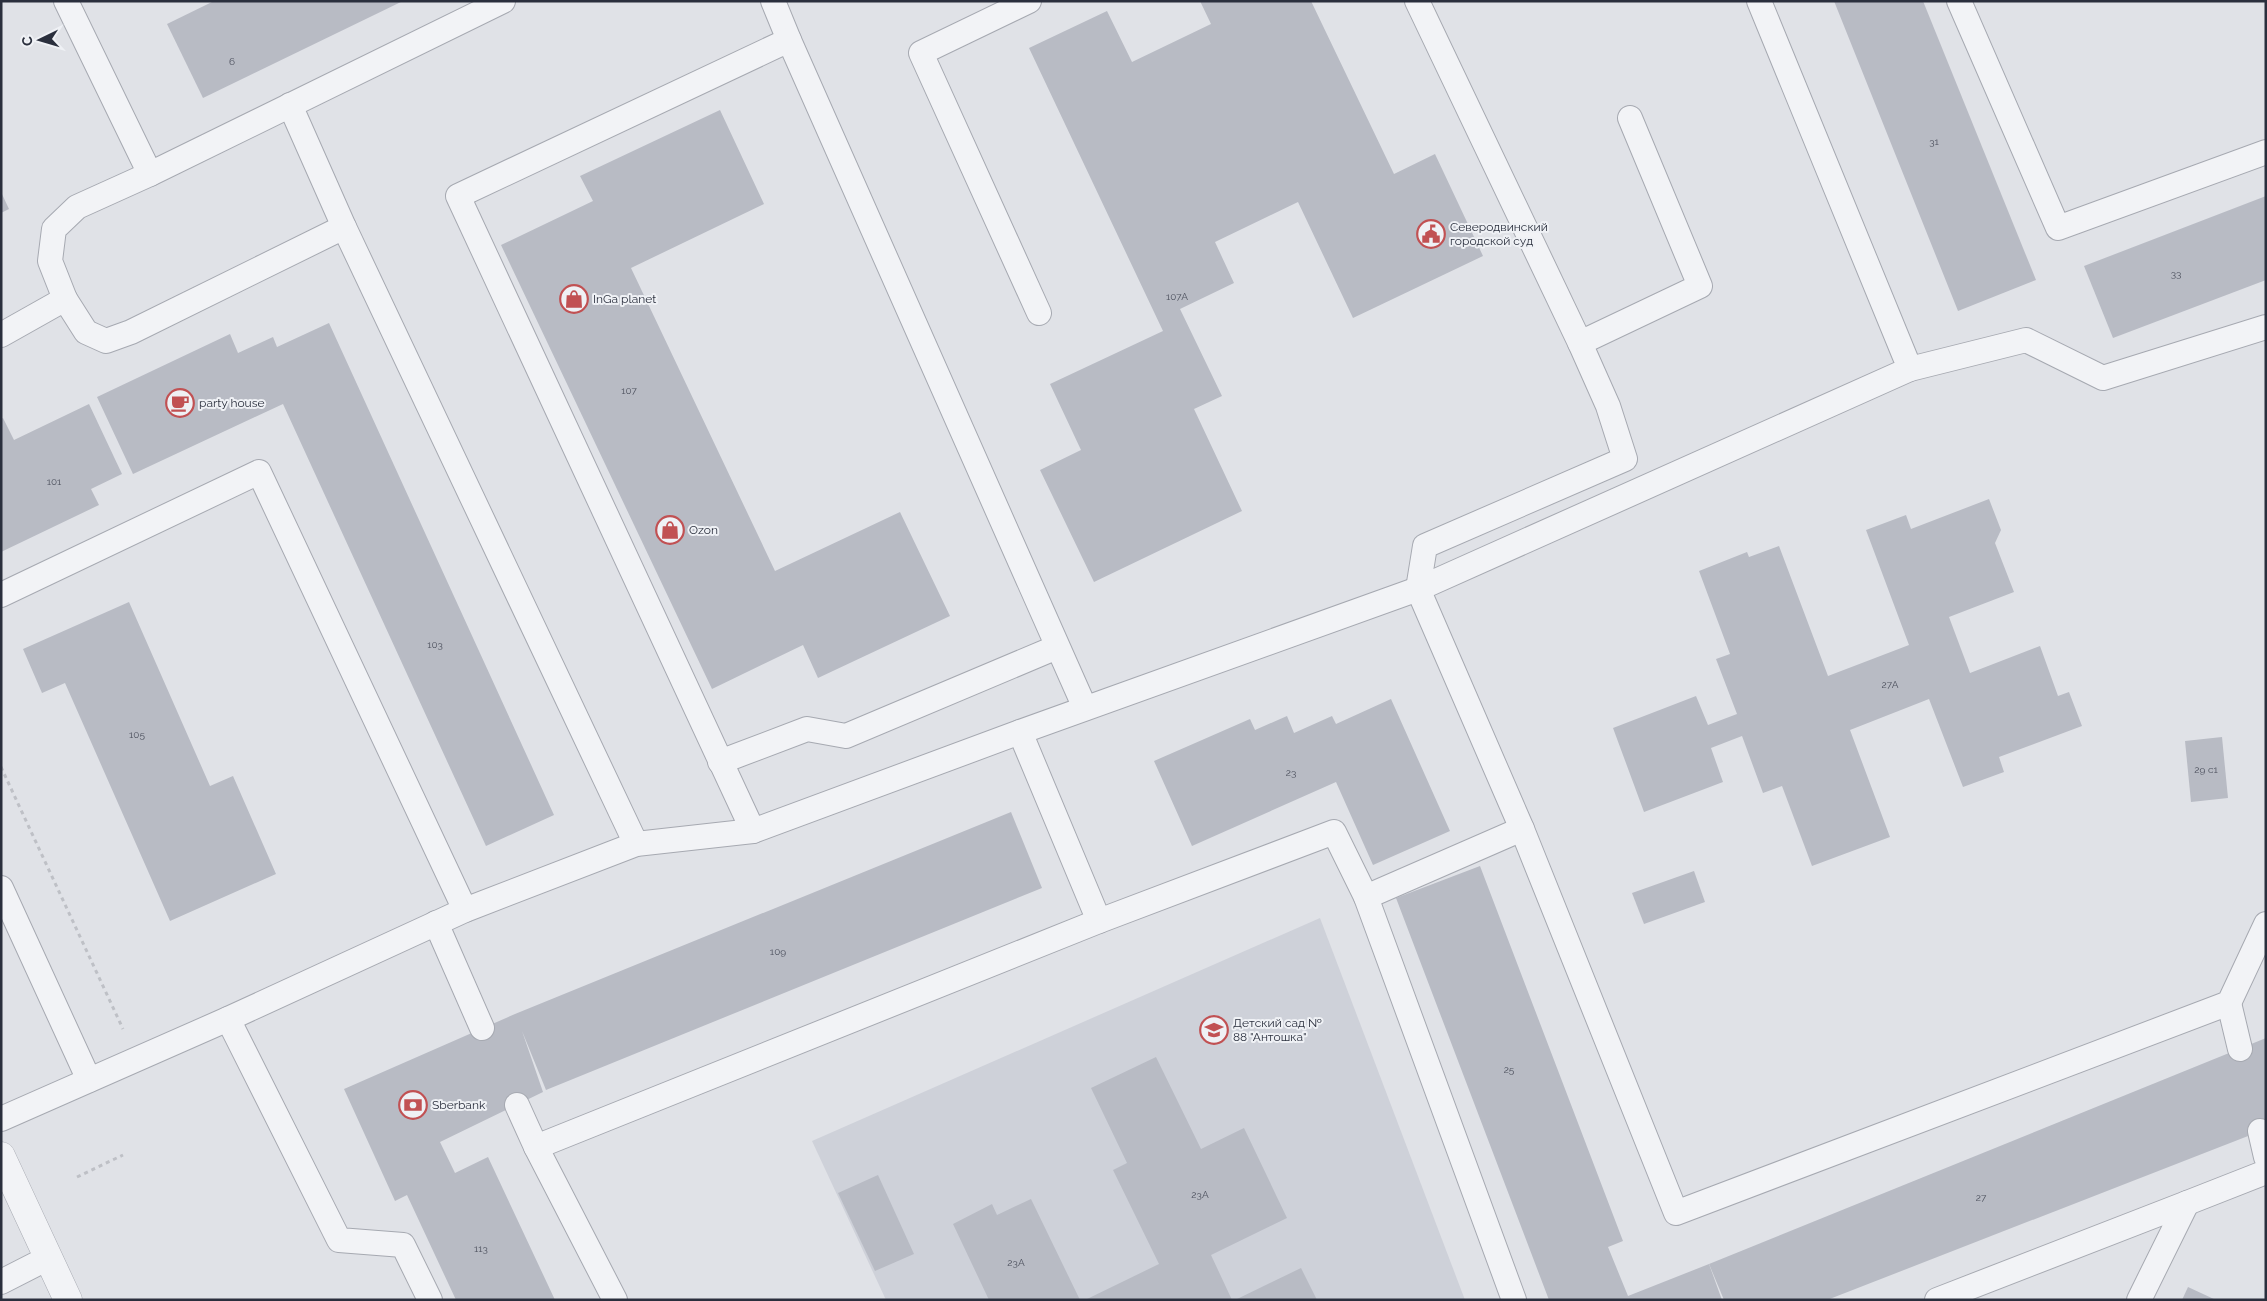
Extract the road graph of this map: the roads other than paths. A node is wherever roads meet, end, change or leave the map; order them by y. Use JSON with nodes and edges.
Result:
{"nodes":[{"id":1,"x":66,"y":1,"type":"edge"},
{"id":2,"x":503,"y":1,"type":"edge"},
{"id":3,"x":773,"y":1,"type":"edge"},
{"id":4,"x":1030,"y":1,"type":"edge"},
{"id":5,"x":1417,"y":1,"type":"edge"},
{"id":6,"x":1759,"y":1,"type":"edge"},
{"id":7,"x":1959,"y":1,"type":"edge"},
{"id":8,"x":789,"y":40,"type":"junction"},
{"id":9,"x":290,"y":105,"type":"junction"},
{"id":10,"x":1630,"y":118,"type":"dead end"},
{"id":11,"x":2266,"y":152,"type":"edge"},
{"id":12,"x":150,"y":174,"type":"junction"},
{"id":13,"x":344,"y":228,"type":"junction"},
{"id":14,"x":65,"y":299,"type":"junction"},
{"id":15,"x":1039,"y":313,"type":"dead end"},
{"id":16,"x":2266,"y":327,"type":"edge"},
{"id":17,"x":1,"y":335,"type":"edge"},
{"id":18,"x":1580,"y":343,"type":"junction"},
{"id":19,"x":1910,"y":369,"type":"junction"},
{"id":20,"x":1418,"y":590,"type":"junction"},
{"id":21,"x":1,"y":595,"type":"edge"},
{"id":22,"x":1057,"y":647,"type":"junction"},
{"id":23,"x":1085,"y":708,"type":"junction"},
{"id":24,"x":1020,"y":732,"type":"junction"},
{"id":25,"x":720,"y":762,"type":"junction"},
{"id":26,"x":1522,"y":829,"type":"junction"},
{"id":27,"x":753,"y":830,"type":"junction"},
{"id":28,"x":636,"y":844,"type":"junction"},
{"id":29,"x":1,"y":888,"type":"edge"},
{"id":30,"x":1366,"y":897,"type":"junction"},
{"id":31,"x":465,"y":910,"type":"junction"},
{"id":32,"x":1099,"y":921,"type":"junction"},
{"id":33,"x":436,"y":922,"type":"junction"},
{"id":34,"x":2266,"y":924,"type":"edge"},
{"id":35,"x":2229,"y":1003,"type":"junction"},
{"id":36,"x":228,"y":1019,"type":"junction"},
{"id":37,"x":482,"y":1028,"type":"dead end"},
{"id":38,"x":2240,"y":1049,"type":"dead end"},
{"id":39,"x":89,"y":1080,"type":"junction"},
{"id":40,"x":518,"y":1104,"type":"dead end"},
{"id":41,"x":1,"y":1119,"type":"edge"},
{"id":42,"x":2260,"y":1131,"type":"dead end"},
{"id":43,"x":536,"y":1147,"type":"junction"},
{"id":44,"x":1,"y":1156,"type":"edge"},
{"id":45,"x":2266,"y":1157,"type":"edge"},
{"id":46,"x":2266,"y":1172,"type":"edge"},
{"id":47,"x":2186,"y":1203,"type":"junction"},
{"id":48,"x":48,"y":1258,"type":"junction"},
{"id":49,"x":1,"y":1282,"type":"edge"},
{"id":50,"x":68,"y":1300,"type":"edge"},
{"id":51,"x":430,"y":1300,"type":"edge"},
{"id":52,"x":616,"y":1300,"type":"edge"},
{"id":53,"x":1514,"y":1300,"type":"edge"},
{"id":54,"x":1937,"y":1300,"type":"edge"},
{"id":55,"x":2139,"y":1300,"type":"edge"}],
"edges":[{"from":1,"to":12,"type":"lane"},
{"from":2,"to":9,"type":"lane"},
{"from":3,"to":8,"type":"lane"},
{"from":4,"to":15,"type":"lane"},
{"from":5,"to":18,"type":"lane"},
{"from":6,"to":19,"type":"lane"},
{"from":7,"to":11,"type":"lane"},
{"from":8,"to":22,"type":"lane"},
{"from":8,"to":25,"type":"lane"},
{"from":9,"to":12,"type":"lane"},
{"from":9,"to":13,"type":"lane"},
{"from":10,"to":18,"type":"lane"},
{"from":12,"to":14,"type":"lane"},
{"from":13,"to":14,"type":"lane"},
{"from":13,"to":28,"type":"lane"},
{"from":14,"to":17,"type":"lane"},
{"from":16,"to":19,"type":"lane"},
{"from":18,"to":20,"type":"lane"},
{"from":19,"to":20,"type":"lane"},
{"from":20,"to":23,"type":"lane"},
{"from":20,"to":26,"type":"lane"},
{"from":21,"to":31,"type":"lane"},
{"from":22,"to":23,"type":"lane"},
{"from":22,"to":25,"type":"lane"},
{"from":23,"to":24,"type":"lane"},
{"from":24,"to":27,"type":"lane"},
{"from":24,"to":32,"type":"lane"},
{"from":25,"to":27,"type":"lane"},
{"from":26,"to":30,"type":"lane"},
{"from":26,"to":35,"type":"lane"},
{"from":27,"to":28,"type":"lane"},
{"from":28,"to":31,"type":"lane"},
{"from":29,"to":39,"type":"lane"},
{"from":30,"to":32,"type":"lane"},
{"from":30,"to":53,"type":"lane"},
{"from":31,"to":33,"type":"lane"},
{"from":32,"to":43,"type":"lane"},
{"from":33,"to":36,"type":"lane"},
{"from":33,"to":37,"type":"lane"},
{"from":34,"to":35,"type":"lane"},
{"from":35,"to":38,"type":"lane"},
{"from":36,"to":39,"type":"lane"},
{"from":36,"to":51,"type":"lane"},
{"from":39,"to":41,"type":"lane"},
{"from":40,"to":43,"type":"lane"},
{"from":42,"to":45,"type":"lane"},
{"from":43,"to":52,"type":"lane"},
{"from":44,"to":48,"type":"street"},
{"from":46,"to":47,"type":"lane"},
{"from":47,"to":54,"type":"lane"},
{"from":47,"to":55,"type":"lane"},
{"from":48,"to":49,"type":"lane"},
{"from":48,"to":50,"type":"street"}]}
